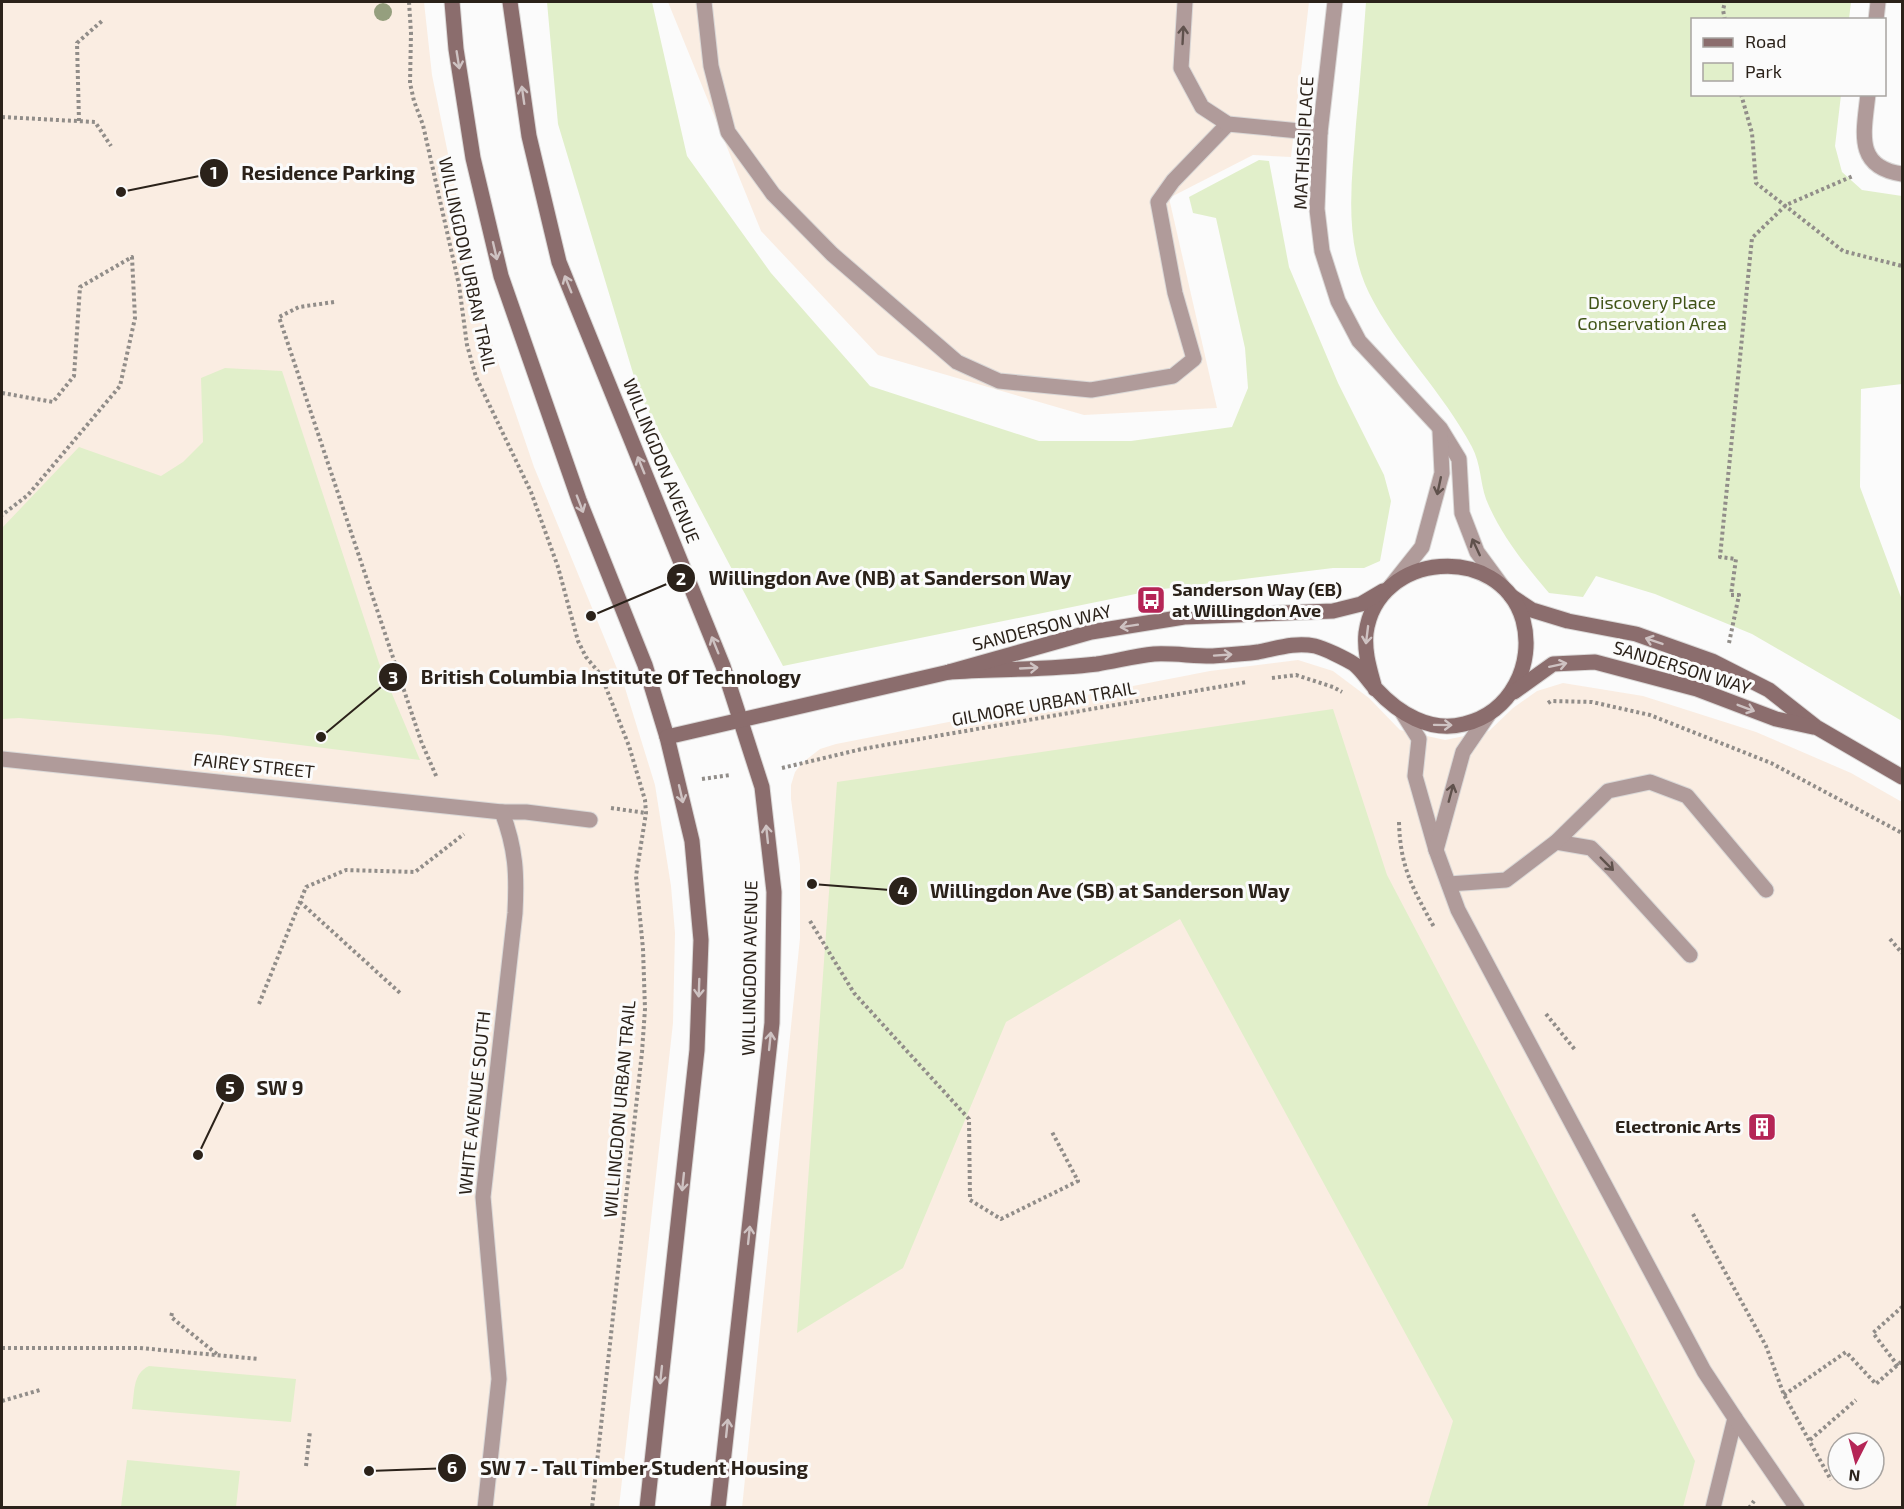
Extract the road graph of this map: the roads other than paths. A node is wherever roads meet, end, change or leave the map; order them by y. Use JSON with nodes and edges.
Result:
{"nodes":[{"id":1,"x":452,"y":2,"type":"edge"},
{"id":2,"x":510,"y":2,"type":"edge"},
{"id":3,"x":704,"y":2,"type":"edge"},
{"id":4,"x":1185,"y":2,"type":"edge"},
{"id":5,"x":1335,"y":2,"type":"edge"},
{"id":6,"x":1878,"y":2,"type":"edge"},
{"id":7,"x":1876,"y":18,"type":"edge"},
{"id":8,"x":1868,"y":96,"type":"edge"},
{"id":9,"x":1228,"y":124,"type":"junction"},
{"id":10,"x":1320,"y":134,"type":"junction"},
{"id":11,"x":1902,"y":174,"type":"edge"},
{"id":12,"x":1440,"y":428,"type":"junction"},
{"id":13,"x":1391,"y":586,"type":"junction"},
{"id":14,"x":1509,"y":595,"type":"junction"},
{"id":15,"x":949,"y":672,"type":"junction"},
{"id":16,"x":1375,"y":689,"type":"junction"},
{"id":17,"x":1510,"y":696,"type":"junction"},
{"id":18,"x":1402,"y":712,"type":"junction"},
{"id":19,"x":1489,"y":714,"type":"junction"},
{"id":20,"x":742,"y":720,"type":"junction"},
{"id":21,"x":1816,"y":727,"type":"junction"},
{"id":22,"x":667,"y":737,"type":"junction"},
{"id":23,"x":2,"y":759,"type":"edge"},
{"id":24,"x":1902,"y":777,"type":"edge"},
{"id":25,"x":502,"y":812,"type":"junction"},
{"id":26,"x":591,"y":820,"type":"dead end"},
{"id":27,"x":1556,"y":842,"type":"junction"},
{"id":28,"x":1436,"y":850,"type":"junction"},
{"id":29,"x":1449,"y":884,"type":"junction"},
{"id":30,"x":1766,"y":890,"type":"dead end"},
{"id":31,"x":1690,"y":955,"type":"dead end"},
{"id":32,"x":1735,"y":1418,"type":"junction"},
{"id":33,"x":485,"y":1508,"type":"edge"},
{"id":34,"x":646,"y":1508,"type":"edge"},
{"id":35,"x":718,"y":1508,"type":"edge"},
{"id":36,"x":1713,"y":1508,"type":"edge"},
{"id":37,"x":1797,"y":1508,"type":"edge"}],
"edges":[{"from":1,"to":22,"type":"main road","one_way":true},
{"from":20,"to":2,"type":"main road","name":"WILLINGDON AVENUE","one_way":true},
{"from":3,"to":9,"type":"street"},
{"from":9,"to":4,"type":"street","one_way":true},
{"from":5,"to":10,"type":"street","name":"MATHISSI PLACE"},
{"from":6,"to":7,"type":"street"},
{"from":8,"to":11,"type":"street"},
{"from":9,"to":10,"type":"street"},
{"from":10,"to":12,"type":"street","name":"MATHISSI PLACE"},
{"from":12,"to":13,"type":"street","one_way":true},
{"from":14,"to":12,"type":"street","name":"MATHISSI PLACE","one_way":true},
{"from":13,"to":14,"type":"main road"},
{"from":13,"to":15,"type":"main road","name":"SANDERSON WAY","one_way":true},
{"from":13,"to":16,"type":"main road","one_way":true},
{"from":14,"to":17,"type":"main road"},
{"from":21,"to":14,"type":"main road","name":"SANDERSON WAY","one_way":true},
{"from":15,"to":16,"type":"main road","name":"SANDERSON WAY","one_way":true},
{"from":15,"to":20,"type":"main road","name":"SANDERSON WAY"},
{"from":16,"to":18,"type":"main road"},
{"from":17,"to":19,"type":"main road"},
{"from":17,"to":21,"type":"main road","name":"SANDERSON WAY","one_way":true},
{"from":18,"to":19,"type":"main road","one_way":true},
{"from":18,"to":28,"type":"street"},
{"from":28,"to":19,"type":"street","one_way":true},
{"from":20,"to":22,"type":"main road","name":"SANDERSON WAY"},
{"from":35,"to":20,"type":"main road","name":"WILLINGDON AVENUE","one_way":true},
{"from":21,"to":24,"type":"main road","name":"SANDERSON WAY"},
{"from":22,"to":34,"type":"main road","one_way":true},
{"from":23,"to":25,"type":"street","name":"FAIREY STREET"},
{"from":25,"to":26,"type":"street","name":"FAIREY STREET"},
{"from":25,"to":33,"type":"street","name":"WHITE AVENUE SOUTH"},
{"from":27,"to":29,"type":"street"},
{"from":27,"to":30,"type":"street"},
{"from":27,"to":31,"type":"street","one_way":true},
{"from":28,"to":29,"type":"street"},
{"from":29,"to":32,"type":"street"},
{"from":32,"to":36,"type":"street"},
{"from":32,"to":37,"type":"street"}]}
